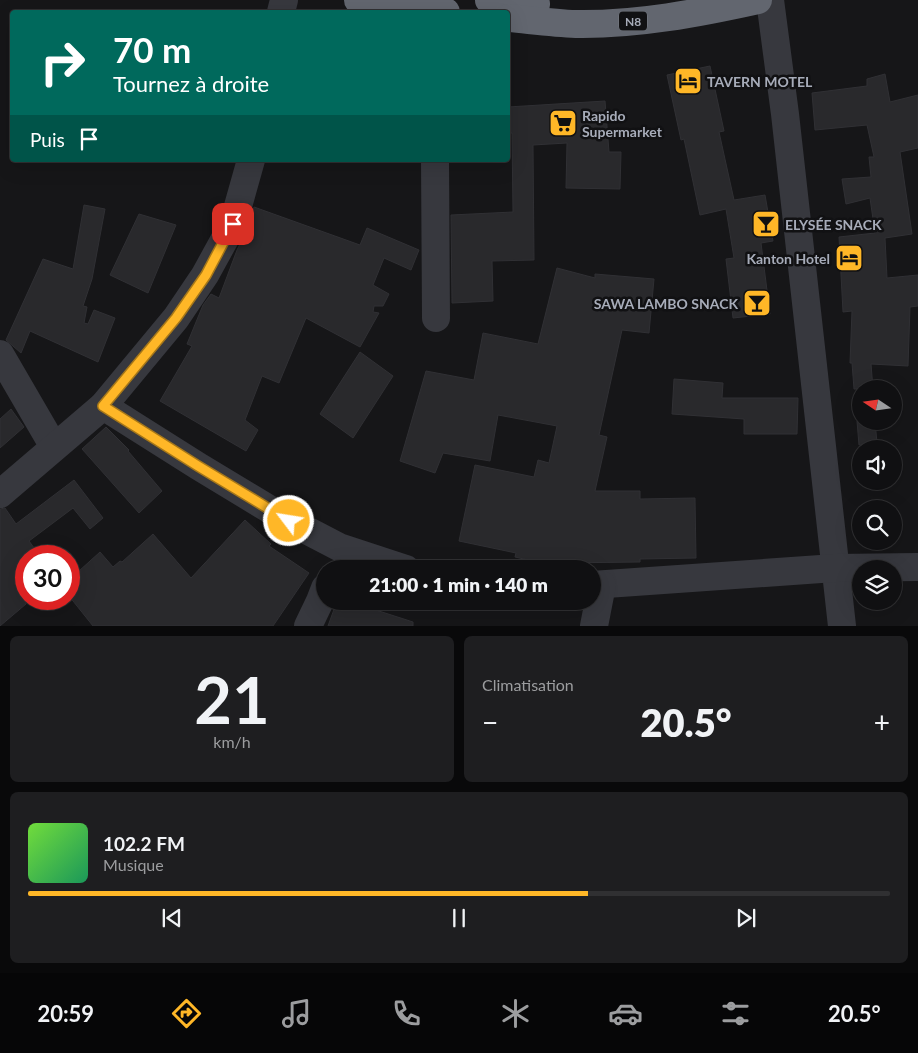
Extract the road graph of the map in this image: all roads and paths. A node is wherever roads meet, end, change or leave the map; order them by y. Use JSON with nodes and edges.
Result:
{"nodes":[{"id":1,"x":358,"y":0,"type":"edge"},
{"id":2,"x":489,"y":0,"type":"edge"},
{"id":3,"x":669,"y":0,"type":"edge"},
{"id":4,"x":758,"y":0,"type":"edge"},
{"id":5,"x":770,"y":0,"type":"edge"},
{"id":6,"x":517,"y":7,"type":"edge"},
{"id":7,"x":425,"y":10,"type":"edge"},
{"id":8,"x":250,"y":162,"type":"edge"},
{"id":9,"x":435,"y":162,"type":"edge"},
{"id":10,"x":436,"y":318,"type":"dead end"},
{"id":11,"x":0,"y":354,"type":"edge"},
{"id":12,"x":103,"y":406,"type":"junction"},
{"id":13,"x":54,"y":447,"type":"junction"},
{"id":14,"x":0,"y":494,"type":"edge"},
{"id":15,"x":335,"y":558,"type":"edge"},
{"id":16,"x":348,"y":560,"type":"edge"},
{"id":17,"x":918,"y":567,"type":"edge"},
{"id":18,"x":835,"y":568,"type":"junction"},
{"id":19,"x":601,"y":585,"type":"edge"},
{"id":20,"x":316,"y":609,"type":"edge"},
{"id":21,"x":595,"y":610,"type":"edge"},
{"id":22,"x":308,"y":626,"type":"edge"},
{"id":23,"x":594,"y":626,"type":"edge"},
{"id":24,"x":842,"y":626,"type":"edge"}],
"edges":[{"from":1,"to":7,"type":"highway"},
{"from":2,"to":6,"type":"highway","number":"N8"},
{"from":3,"to":6,"type":"highway","number":"N8"},
{"from":4,"to":6,"type":"highway","number":"N8"},
{"from":5,"to":18,"type":"street"},
{"from":8,"to":12,"type":"street"},
{"from":9,"to":10,"type":"street"},
{"from":11,"to":13,"type":"street"},
{"from":12,"to":13,"type":"street"},
{"from":12,"to":15,"type":"street"},
{"from":13,"to":14,"type":"street"},
{"from":15,"to":16,"type":"street"},
{"from":17,"to":18,"type":"street"},
{"from":18,"to":19,"type":"street"},
{"from":18,"to":24,"type":"street"},
{"from":20,"to":22,"type":"street"},
{"from":21,"to":23,"type":"street"}]}
